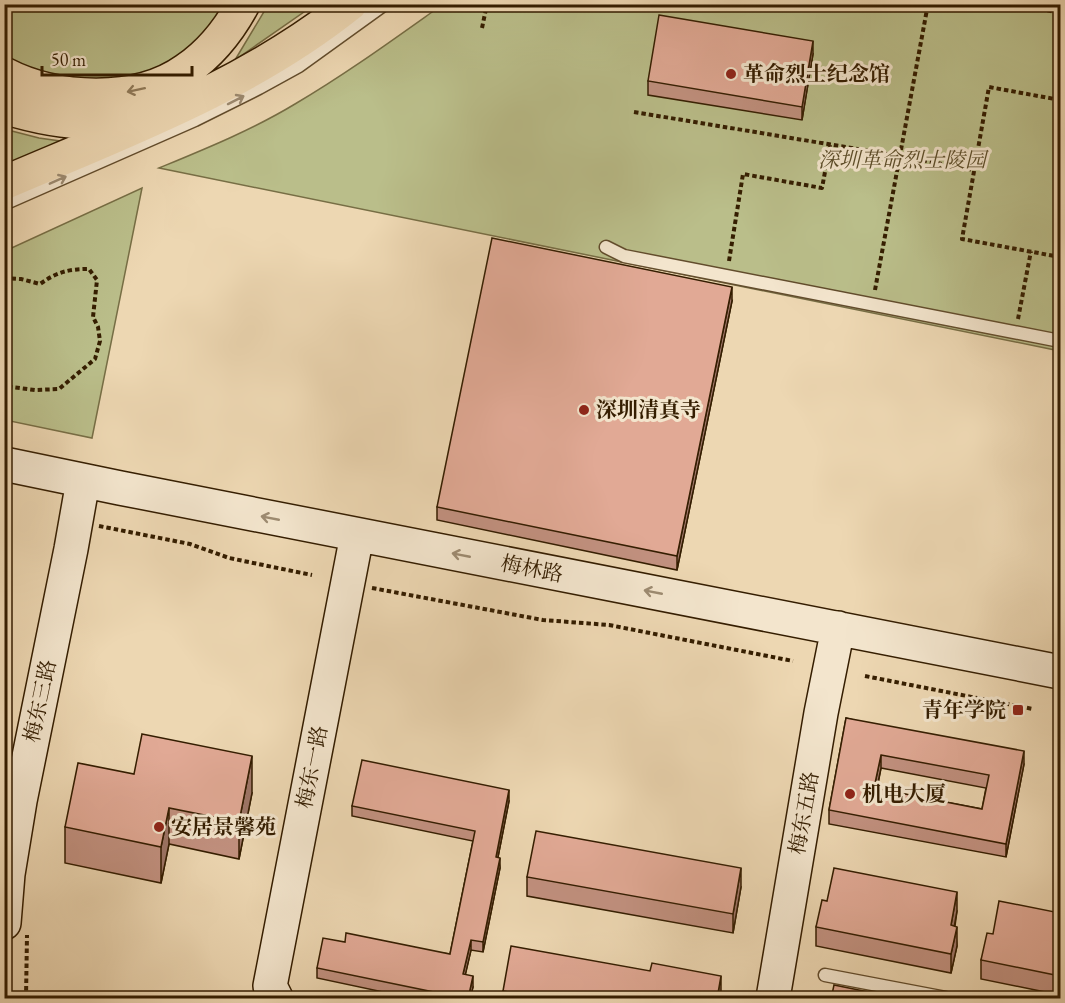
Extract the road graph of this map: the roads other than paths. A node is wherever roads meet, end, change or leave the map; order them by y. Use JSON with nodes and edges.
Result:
{"nodes":[{"id":1,"x":243,"y":4,"type":"edge"},
{"id":2,"x":351,"y":4,"type":"edge"},
{"id":3,"x":385,"y":4,"type":"edge"},
{"id":4,"x":4,"y":74,"type":"edge"},
{"id":5,"x":4,"y":107,"type":"edge"},
{"id":6,"x":174,"y":109,"type":"junction"},
{"id":7,"x":4,"y":183,"type":"edge"},
{"id":8,"x":4,"y":204,"type":"edge"},
{"id":9,"x":606,"y":246,"type":"dead end"},
{"id":10,"x":1060,"y":341,"type":"edge"},
{"id":11,"x":4,"y":464,"type":"edge"},
{"id":12,"x":4,"y":486,"type":"edge"},
{"id":13,"x":87,"y":503,"type":"junction"},
{"id":14,"x":358,"y":559,"type":"junction"},
{"id":15,"x":836,"y":638,"type":"junction"},
{"id":16,"x":1060,"y":672,"type":"edge"},
{"id":17,"x":1060,"y":692,"type":"edge"},
{"id":18,"x":4,"y":922,"type":"edge"},
{"id":19,"x":825,"y":975,"type":"dead end"},
{"id":20,"x":276,"y":999,"type":"edge"},
{"id":21,"x":773,"y":999,"type":"edge"},
{"id":22,"x":946,"y":999,"type":"edge"}],
"edges":[{"from":1,"to":4,"type":"highway","one_way":true},
{"from":2,"to":6,"type":"highway"},
{"from":8,"to":3,"type":"lane","one_way":true},
{"from":5,"to":6,"type":"highway"},
{"from":6,"to":7,"type":"highway"},
{"from":9,"to":10,"type":"lane"},
{"from":11,"to":13,"type":"main road","name":"梅林路"},
{"from":12,"to":13,"type":"main road","name":"梅林路"},
{"from":13,"to":14,"type":"main road","name":"梅林路"},
{"from":13,"to":18,"type":"main road","name":"梅东三路"},
{"from":14,"to":15,"type":"main road","name":"梅林路"},
{"from":14,"to":20,"type":"main road","name":"梅东一路"},
{"from":15,"to":16,"type":"main road","name":"梅林路"},
{"from":15,"to":17,"type":"main road","name":"梅林路"},
{"from":15,"to":21,"type":"main road","name":"梅东五路"},
{"from":19,"to":22,"type":"lane"}]}
